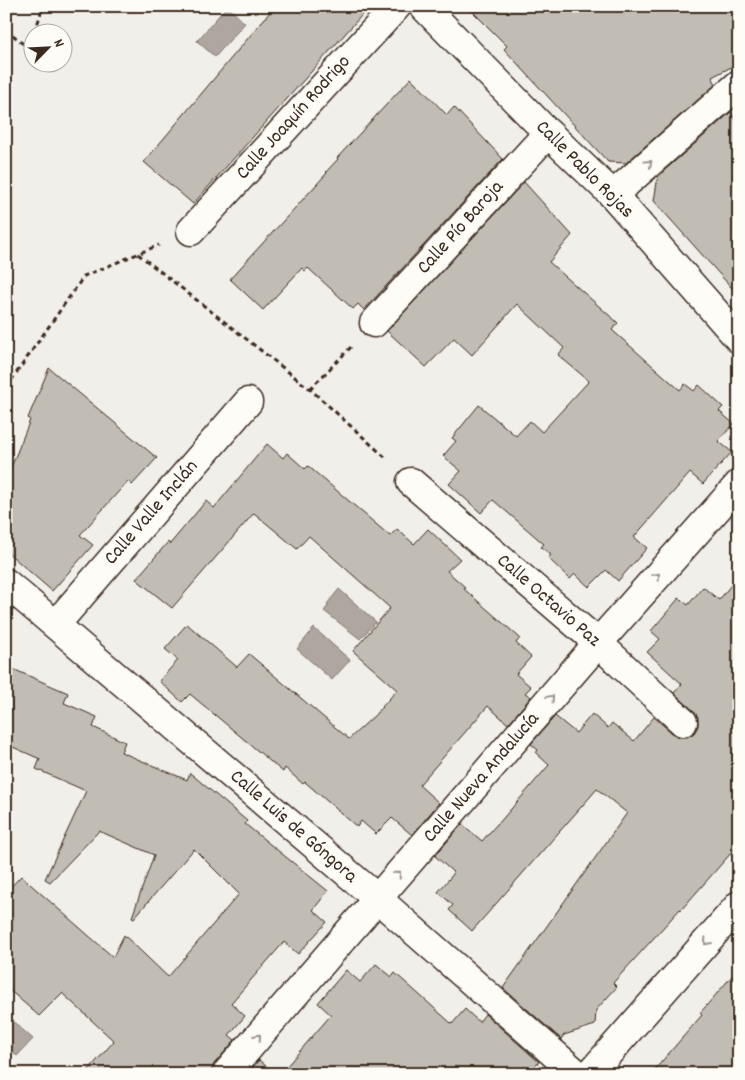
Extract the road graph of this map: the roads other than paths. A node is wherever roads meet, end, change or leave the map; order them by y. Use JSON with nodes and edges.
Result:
{"nodes":[{"id":1,"x":397,"y":6,"type":"edge"},
{"id":2,"x":423,"y":6,"type":"edge"},
{"id":3,"x":739,"y":84,"type":"edge"},
{"id":4,"x":548,"y":133,"type":"junction"},
{"id":5,"x":612,"y":195,"type":"junction"},
{"id":6,"x":191,"y":231,"type":"road end"},
{"id":7,"x":374,"y":323,"type":"road end"},
{"id":8,"x":739,"y":339,"type":"edge"},
{"id":9,"x":248,"y":402,"type":"dead end"},
{"id":10,"x":411,"y":482,"type":"road end"},
{"id":11,"x":739,"y":484,"type":"edge"},
{"id":12,"x":6,"y":583,"type":"edge"},
{"id":13,"x":56,"y":624,"type":"junction"},
{"id":14,"x":598,"y":644,"type":"junction"},
{"id":15,"x":683,"y":722,"type":"dead end"},
{"id":16,"x":378,"y":899,"type":"junction"},
{"id":17,"x":739,"y":905,"type":"edge"},
{"id":18,"x":226,"y":1074,"type":"edge"},
{"id":19,"x":577,"y":1074,"type":"edge"},
{"id":20,"x":590,"y":1074,"type":"edge"}],
"edges":[{"from":1,"to":6,"type":"street","name":"Calle Joaquín Rodrigo"},
{"from":2,"to":4,"type":"street","name":"Calle Pablo Rojas"},
{"from":5,"to":3,"type":"street","one_way":true},
{"from":4,"to":5,"type":"street","name":"Calle Pablo Rojas"},
{"from":4,"to":7,"type":"street","name":"Calle Pío Baroja"},
{"from":5,"to":8,"type":"street","name":"Calle Pablo Rojas"},
{"from":9,"to":13,"type":"street","name":"Calle Valle Inclán"},
{"from":10,"to":14,"type":"street","name":"Calle Octavio Paz"},
{"from":14,"to":11,"type":"street","name":"Calle Nueva Andalucía","one_way":true},
{"from":12,"to":13,"type":"street","name":"Calle Luis de Góngora"},
{"from":13,"to":16,"type":"street","name":"Calle Luis de Góngora"},
{"from":14,"to":15,"type":"street","name":"Calle Octavio Paz"},
{"from":16,"to":14,"type":"street","name":"Calle Nueva Andalucía","one_way":true},
{"from":18,"to":16,"type":"street","name":"Calle Nueva Andalucía","one_way":true},
{"from":16,"to":19,"type":"street","name":"Calle Luis de Góngora"},
{"from":17,"to":20,"type":"street","one_way":true}]}
